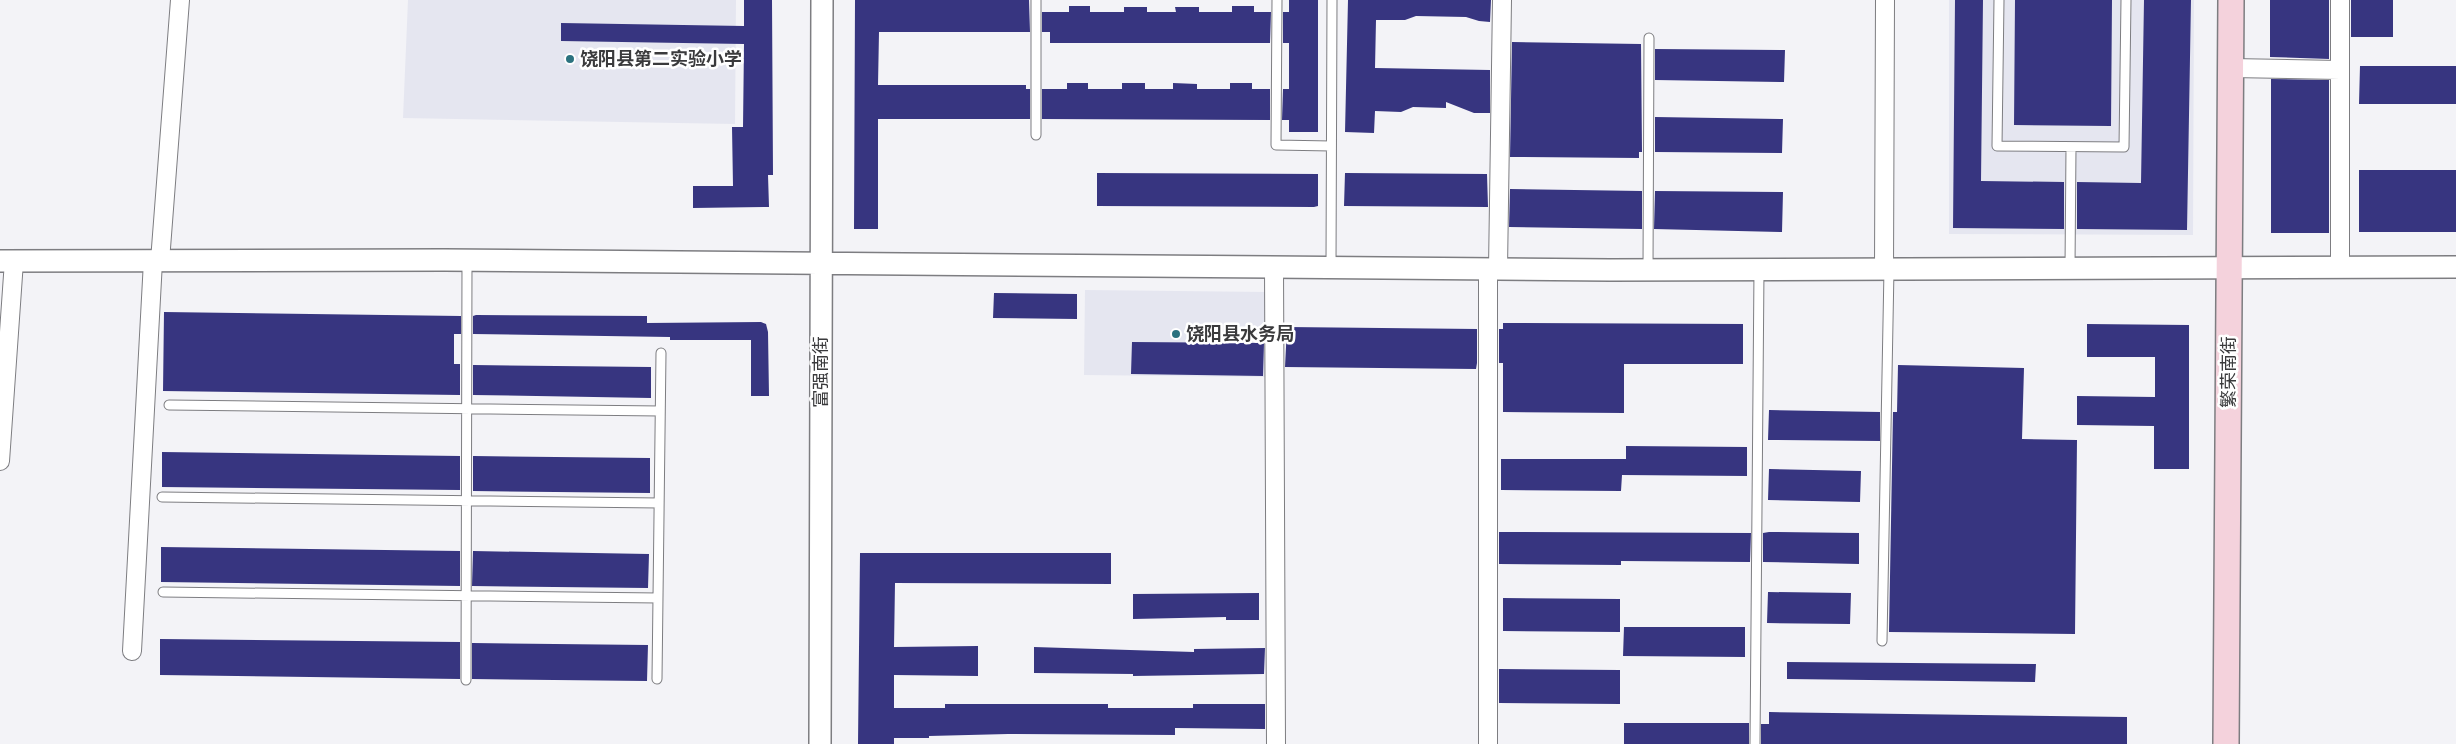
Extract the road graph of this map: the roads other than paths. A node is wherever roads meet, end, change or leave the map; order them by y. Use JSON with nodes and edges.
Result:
{"nodes":[{"id":1,"x":180,"y":0,"type":"edge"},
{"id":2,"x":822,"y":0,"type":"edge"},
{"id":3,"x":1036,"y":0,"type":"edge"},
{"id":4,"x":1277,"y":0,"type":"edge"},
{"id":5,"x":1332,"y":0,"type":"edge"},
{"id":6,"x":1502,"y":0,"type":"edge"},
{"id":7,"x":1885,"y":0,"type":"edge"},
{"id":8,"x":1999,"y":0,"type":"edge"},
{"id":9,"x":2126,"y":0,"type":"edge"},
{"id":10,"x":2231,"y":0,"type":"edge"},
{"id":11,"x":2340,"y":0,"type":"edge"},
{"id":12,"x":1649,"y":38,"type":"dead end"},
{"id":13,"x":2231,"y":68,"type":"junction"},
{"id":14,"x":2340,"y":70,"type":"junction"},
{"id":15,"x":1036,"y":135,"type":"dead end"},
{"id":16,"x":1331,"y":146,"type":"junction"},
{"id":17,"x":2071,"y":147,"type":"junction"},
{"id":18,"x":467,"y":260,"type":"junction"},
{"id":19,"x":7,"y":261,"type":"edge"},
{"id":20,"x":157,"y":261,"type":"junction"},
{"id":21,"x":821,"y":263,"type":"junction"},
{"id":22,"x":1274,"y":267,"type":"junction"},
{"id":23,"x":1330,"y":267,"type":"junction"},
{"id":24,"x":2340,"y":267,"type":"junction"},
{"id":25,"x":2456,"y":267,"type":"edge"},
{"id":26,"x":2070,"y":268,"type":"junction"},
{"id":27,"x":2229,"y":268,"type":"junction"},
{"id":28,"x":1493,"y":269,"type":"junction"},
{"id":29,"x":1759,"y":269,"type":"junction"},
{"id":30,"x":1887,"y":269,"type":"junction"},
{"id":31,"x":1648,"y":270,"type":"junction"},
{"id":32,"x":661,"y":353,"type":"dead end"},
{"id":33,"x":170,"y":405,"type":"dead end"},
{"id":34,"x":467,"y":409,"type":"junction"},
{"id":35,"x":660,"y":411,"type":"junction"},
{"id":36,"x":0,"y":461,"type":"edge"},
{"id":37,"x":162,"y":497,"type":"dead end"},
{"id":38,"x":466,"y":501,"type":"junction"},
{"id":39,"x":659,"y":503,"type":"junction"},
{"id":40,"x":163,"y":592,"type":"dead end"},
{"id":41,"x":466,"y":596,"type":"junction"},
{"id":42,"x":658,"y":598,"type":"junction"},
{"id":43,"x":1882,"y":641,"type":"dead end"},
{"id":44,"x":132,"y":651,"type":"dead end"},
{"id":45,"x":657,"y":679,"type":"dead end"},
{"id":46,"x":466,"y":680,"type":"dead end"},
{"id":47,"x":820,"y":744,"type":"edge"},
{"id":48,"x":1276,"y":744,"type":"edge"},
{"id":49,"x":1488,"y":744,"type":"edge"},
{"id":50,"x":1755,"y":744,"type":"edge"},
{"id":51,"x":2226,"y":744,"type":"edge"}],
"edges":[{"from":1,"to":20,"type":"street"},
{"from":2,"to":21,"type":"street","name":"富强南街"},
{"from":3,"to":15,"type":"lane"},
{"from":4,"to":16,"type":"lane"},
{"from":5,"to":16,"type":"lane"},
{"from":6,"to":28,"type":"street"},
{"from":7,"to":30,"type":"street"},
{"from":8,"to":17,"type":"lane"},
{"from":9,"to":17,"type":"lane"},
{"from":10,"to":13,"type":"main road","name":"繁荣南街"},
{"from":11,"to":14,"type":"street"},
{"from":12,"to":31,"type":"lane"},
{"from":13,"to":14,"type":"street"},
{"from":13,"to":27,"type":"main road","name":"繁荣南街"},
{"from":14,"to":24,"type":"street"},
{"from":16,"to":23,"type":"lane"},
{"from":17,"to":26,"type":"lane"},
{"from":18,"to":20,"type":"street"},
{"from":18,"to":21,"type":"street"},
{"from":18,"to":34,"type":"lane"},
{"from":19,"to":20,"type":"street"},
{"from":19,"to":36,"type":"street"},
{"from":20,"to":44,"type":"street"},
{"from":21,"to":22,"type":"street"},
{"from":21,"to":47,"type":"street","name":"富强南街"},
{"from":22,"to":23,"type":"street"},
{"from":22,"to":48,"type":"street"},
{"from":23,"to":28,"type":"street"},
{"from":24,"to":25,"type":"street"},
{"from":24,"to":27,"type":"street"},
{"from":26,"to":27,"type":"street"},
{"from":26,"to":30,"type":"street"},
{"from":27,"to":51,"type":"main road","name":"繁荣南街"},
{"from":28,"to":31,"type":"street"},
{"from":28,"to":49,"type":"street"},
{"from":29,"to":30,"type":"street"},
{"from":29,"to":31,"type":"street"},
{"from":29,"to":50,"type":"lane"},
{"from":30,"to":43,"type":"lane"},
{"from":32,"to":35,"type":"lane"},
{"from":33,"to":34,"type":"lane"},
{"from":34,"to":35,"type":"lane"},
{"from":34,"to":38,"type":"lane"},
{"from":35,"to":39,"type":"lane"},
{"from":37,"to":38,"type":"lane"},
{"from":38,"to":39,"type":"lane"},
{"from":38,"to":41,"type":"lane"},
{"from":39,"to":42,"type":"lane"},
{"from":40,"to":41,"type":"lane"},
{"from":41,"to":42,"type":"lane"},
{"from":41,"to":46,"type":"lane"},
{"from":42,"to":45,"type":"lane"}]}
